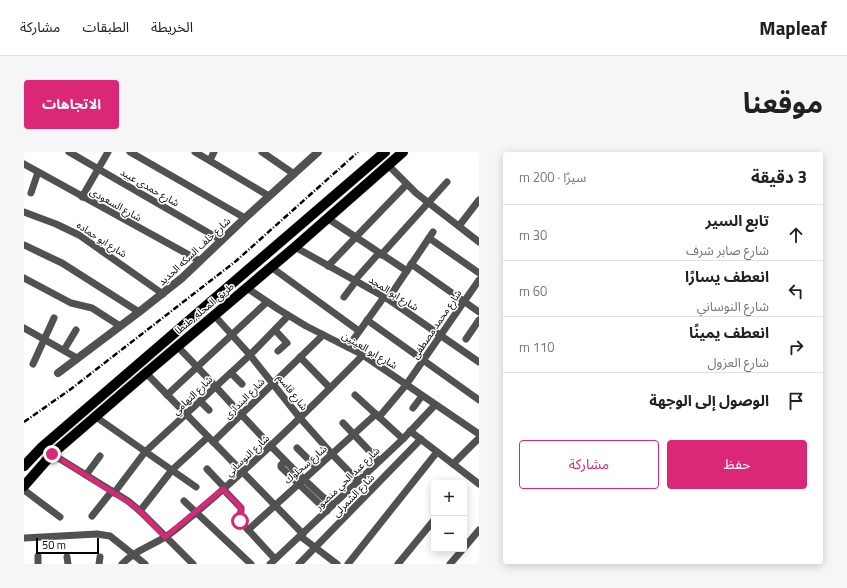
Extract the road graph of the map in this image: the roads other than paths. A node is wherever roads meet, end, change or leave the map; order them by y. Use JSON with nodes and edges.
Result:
{"nodes":[{"id":1,"x":69,"y":152,"type":"edge"},
{"id":2,"x":108,"y":152,"type":"edge"},
{"id":3,"x":130,"y":152,"type":"edge"},
{"id":4,"x":195,"y":152,"type":"edge"},
{"id":5,"x":214,"y":152,"type":"edge"},
{"id":6,"x":262,"y":152,"type":"edge"},
{"id":7,"x":318,"y":152,"type":"edge"},
{"id":8,"x":385,"y":152,"type":"edge"},
{"id":9,"x":403,"y":152,"type":"edge"},
{"id":10,"x":210,"y":160,"type":"junction"},
{"id":11,"x":24,"y":164,"type":"edge"},
{"id":12,"x":388,"y":165,"type":"junction"},
{"id":13,"x":99,"y":169,"type":"junction"},
{"id":14,"x":38,"y":172,"type":"junction"},
{"id":15,"x":294,"y":174,"type":"junction"},
{"id":16,"x":447,"y":182,"type":"dead end"},
{"id":17,"x":406,"y":185,"type":"junction"},
{"id":18,"x":31,"y":193,"type":"dead end"},
{"id":19,"x":269,"y":196,"type":"junction"},
{"id":20,"x":82,"y":197,"type":"junction"},
{"id":21,"x":479,"y":200,"type":"edge"},
{"id":22,"x":428,"y":202,"type":"junction"},
{"id":23,"x":24,"y":212,"type":"edge"},
{"id":24,"x":245,"y":218,"type":"junction"},
{"id":25,"x":328,"y":218,"type":"junction"},
{"id":26,"x":458,"y":226,"type":"junction"},
{"id":27,"x":355,"y":237,"type":"junction"},
{"id":28,"x":221,"y":240,"type":"junction"},
{"id":29,"x":479,"y":242,"type":"edge"},
{"id":30,"x":24,"y":246,"type":"edge"},
{"id":31,"x":296,"y":247,"type":"junction"},
{"id":32,"x":380,"y":254,"type":"junction"},
{"id":33,"x":200,"y":261,"type":"junction"},
{"id":34,"x":411,"y":264,"type":"junction"},
{"id":35,"x":328,"y":266,"type":"junction"},
{"id":36,"x":271,"y":268,"type":"junction"},
{"id":37,"x":407,"y":271,"type":"junction"},
{"id":38,"x":479,"y":273,"type":"edge"},
{"id":39,"x":24,"y":278,"type":"edge"},
{"id":40,"x":479,"y":280,"type":"edge"},
{"id":41,"x":355,"y":281,"type":"junction"},
{"id":42,"x":247,"y":288,"type":"junction"},
{"id":43,"x":163,"y":294,"type":"junction"},
{"id":44,"x":344,"y":297,"type":"dead end"},
{"id":45,"x":386,"y":298,"type":"junction"},
{"id":46,"x":463,"y":301,"type":"junction"},
{"id":47,"x":267,"y":302,"type":"junction"},
{"id":48,"x":139,"y":312,"type":"junction"},
{"id":49,"x":479,"y":312,"type":"edge"},
{"id":50,"x":214,"y":315,"type":"junction"},
{"id":51,"x":288,"y":316,"type":"junction"},
{"id":52,"x":54,"y":318,"type":"dead end"},
{"id":53,"x":367,"y":320,"type":"junction"},
{"id":54,"x":479,"y":320,"type":"edge"},
{"id":55,"x":120,"y":326,"type":"junction"},
{"id":56,"x":24,"y":328,"type":"edge"},
{"id":57,"x":76,"y":330,"type":"dead end"},
{"id":58,"x":275,"y":330,"type":"junction"},
{"id":59,"x":359,"y":331,"type":"junction"},
{"id":60,"x":441,"y":334,"type":"junction"},
{"id":61,"x":232,"y":335,"type":"junction"},
{"id":62,"x":324,"y":335,"type":"junction"},
{"id":63,"x":466,"y":338,"type":"dead end"},
{"id":64,"x":44,"y":339,"type":"junction"},
{"id":65,"x":177,"y":346,"type":"junction"},
{"id":66,"x":348,"y":347,"type":"junction"},
{"id":67,"x":64,"y":350,"type":"junction"},
{"id":68,"x":278,"y":351,"type":"dead end"},
{"id":69,"x":250,"y":355,"type":"junction"},
{"id":70,"x":363,"y":355,"type":"junction"},
{"id":71,"x":300,"y":357,"type":"junction"},
{"id":72,"x":77,"y":358,"type":"junction"},
{"id":73,"x":424,"y":360,"type":"junction"},
{"id":74,"x":479,"y":362,"type":"edge"},
{"id":75,"x":33,"y":364,"type":"dead end"},
{"id":76,"x":198,"y":367,"type":"junction"},
{"id":77,"x":58,"y":373,"type":"dead end"},
{"id":78,"x":146,"y":373,"type":"junction"},
{"id":79,"x":231,"y":373,"type":"junction"},
{"id":80,"x":273,"y":383,"type":"junction"},
{"id":81,"x":242,"y":384,"type":"dead end"},
{"id":82,"x":406,"y":384,"type":"junction"},
{"id":83,"x":216,"y":386,"type":"junction"},
{"id":84,"x":330,"y":388,"type":"junction"},
{"id":85,"x":167,"y":395,"type":"junction"},
{"id":86,"x":355,"y":395,"type":"dead end"},
{"id":87,"x":422,"y":396,"type":"junction"},
{"id":88,"x":479,"y":400,"type":"edge"},
{"id":89,"x":200,"y":402,"type":"junction"},
{"id":90,"x":435,"y":405,"type":"junction"},
{"id":91,"x":413,"y":408,"type":"dead end"},
{"id":92,"x":209,"y":410,"type":"dead end"},
{"id":93,"x":186,"y":415,"type":"junction"},
{"id":94,"x":241,"y":415,"type":"junction"},
{"id":95,"x":378,"y":416,"type":"junction"},
{"id":96,"x":96,"y":417,"type":"junction"},
{"id":97,"x":300,"y":418,"type":"junction"},
{"id":98,"x":343,"y":423,"type":"dead end"},
{"id":99,"x":410,"y":431,"type":"junction"},
{"id":100,"x":354,"y":433,"type":"junction"},
{"id":101,"x":479,"y":434,"type":"edge"},
{"id":102,"x":479,"y":438,"type":"edge"},
{"id":103,"x":403,"y":439,"type":"junction"},
{"id":104,"x":421,"y":439,"type":"junction"},
{"id":105,"x":210,"y":440,"type":"junction"},
{"id":106,"x":271,"y":446,"type":"junction"},
{"id":107,"x":297,"y":448,"type":"dead end"},
{"id":108,"x":145,"y":452,"type":"junction"},
{"id":109,"x":437,"y":452,"type":"junction"},
{"id":110,"x":52,"y":454,"type":"junction"},
{"id":111,"x":332,"y":454,"type":"junction"},
{"id":112,"x":100,"y":456,"type":"dead end"},
{"id":113,"x":379,"y":461,"type":"junction"},
{"id":114,"x":453,"y":464,"type":"junction"},
{"id":115,"x":24,"y":466,"type":"edge"},
{"id":116,"x":316,"y":467,"type":"junction"},
{"id":117,"x":172,"y":470,"type":"junction"},
{"id":118,"x":207,"y":470,"type":"dead end"},
{"id":119,"x":242,"y":473,"type":"junction"},
{"id":120,"x":86,"y":475,"type":"junction"},
{"id":121,"x":469,"y":476,"type":"junction"},
{"id":122,"x":466,"y":480,"type":"edge"},
{"id":123,"x":300,"y":481,"type":"junction"},
{"id":124,"x":358,"y":481,"type":"junction"},
{"id":125,"x":479,"y":484,"type":"edge"},
{"id":126,"x":24,"y":486,"type":"edge"},
{"id":127,"x":196,"y":487,"type":"dead end"},
{"id":128,"x":224,"y":489,"type":"junction"},
{"id":129,"x":24,"y":490,"type":"edge"},
{"id":130,"x":113,"y":492,"type":"junction"},
{"id":131,"x":184,"y":501,"type":"dead end"},
{"id":132,"x":274,"y":505,"type":"junction"},
{"id":133,"x":332,"y":505,"type":"junction"},
{"id":134,"x":140,"y":511,"type":"junction"},
{"id":135,"x":327,"y":511,"type":"junction"},
{"id":136,"x":197,"y":512,"type":"junction"},
{"id":137,"x":92,"y":516,"type":"dead end"},
{"id":138,"x":60,"y":517,"type":"dead end"},
{"id":139,"x":431,"y":524,"type":"edge"},
{"id":140,"x":248,"y":530,"type":"junction"},
{"id":141,"x":479,"y":530,"type":"edge"},
{"id":142,"x":302,"y":535,"type":"junction"},
{"id":143,"x":165,"y":537,"type":"junction"},
{"id":144,"x":24,"y":538,"type":"edge"},
{"id":145,"x":467,"y":544,"type":"edge"},
{"id":146,"x":315,"y":548,"type":"junction"},
{"id":147,"x":460,"y":552,"type":"edge"},
{"id":148,"x":133,"y":555,"type":"junction"},
{"id":149,"x":273,"y":562,"type":"edge"},
{"id":150,"x":122,"y":564,"type":"edge"},
{"id":151,"x":145,"y":564,"type":"edge"},
{"id":152,"x":193,"y":564,"type":"edge"},
{"id":153,"x":251,"y":564,"type":"edge"},
{"id":154,"x":299,"y":564,"type":"edge"},
{"id":155,"x":337,"y":564,"type":"edge"},
{"id":156,"x":348,"y":564,"type":"edge"},
{"id":157,"x":398,"y":564,"type":"edge"},
{"id":158,"x":450,"y":564,"type":"edge"}],
"edges":[{"from":1,"to":13,"type":"street","name":"شارع حمدى عبيد"},
{"from":2,"to":13,"type":"street"},
{"from":3,"to":24,"type":"street"},
{"from":4,"to":10,"type":"street"},
{"from":5,"to":10,"type":"street"},
{"from":6,"to":15,"type":"street"},
{"from":7,"to":15,"type":"street","name":"شارع خلف السكه الحديد"},
{"from":8,"to":115,"type":"main road","name":"طريق المحله, طنطا"},
{"from":9,"to":12,"type":"main road","name":"طريق المحله, طنطا"},
{"from":10,"to":19,"type":"street"},
{"from":11,"to":14,"type":"street","name":"شارع السعودى"},
{"from":12,"to":17,"type":"street"},
{"from":12,"to":25,"type":"main road","name":"طريق المحله, طنطا"},
{"from":13,"to":20,"type":"street"},
{"from":13,"to":28,"type":"street","name":"شارع حمدى عبيد"},
{"from":14,"to":18,"type":"street"},
{"from":14,"to":20,"type":"street","name":"شارع السعودى"},
{"from":15,"to":19,"type":"street","name":"شارع خلف السكه الحديد"},
{"from":16,"to":22,"type":"street"},
{"from":17,"to":22,"type":"street"},
{"from":17,"to":27,"type":"street"},
{"from":19,"to":24,"type":"street","name":"شارع خلف السكه الحديد"},
{"from":20,"to":33,"type":"street","name":"شارع السعودى"},
{"from":21,"to":26,"type":"street"},
{"from":22,"to":26,"type":"street"},
{"from":22,"to":32,"type":"street"},
{"from":23,"to":43,"type":"street","name":"شارع ابو حماده"},
{"from":24,"to":28,"type":"street","name":"شارع خلف السكه الحديد"},
{"from":25,"to":27,"type":"street"},
{"from":25,"to":31,"type":"main road","name":"طريق المحله, طنطا"},
{"from":26,"to":29,"type":"street"},
{"from":27,"to":32,"type":"street"},
{"from":27,"to":35,"type":"street"},
{"from":28,"to":33,"type":"street","name":"شارع خلف السكه الحديد"},
{"from":30,"to":48,"type":"street"},
{"from":31,"to":35,"type":"street","name":"شارع ابو المجد"},
{"from":31,"to":36,"type":"main road","name":"طريق المحله, طنطا"},
{"from":32,"to":37,"type":"street"},
{"from":32,"to":41,"type":"street"},
{"from":33,"to":43,"type":"street","name":"شارع خلف السكه الحديد"},
{"from":34,"to":37,"type":"street"},
{"from":34,"to":38,"type":"street"},
{"from":34,"to":46,"type":"street"},
{"from":35,"to":41,"type":"street","name":"شارع ابو المجد"},
{"from":36,"to":42,"type":"main road","name":"طريق المحله, طنطا"},
{"from":36,"to":59,"type":"street"},
{"from":37,"to":45,"type":"street"},
{"from":39,"to":55,"type":"street"},
{"from":40,"to":46,"type":"street","name":"شارع محمد مصطفى"},
{"from":41,"to":44,"type":"street"},
{"from":41,"to":45,"type":"street","name":"شارع ابو المجد"},
{"from":42,"to":47,"type":"street","name":"شارع ابو العينين"},
{"from":42,"to":50,"type":"main road","name":"طريق المحله, طنطا"},
{"from":43,"to":48,"type":"street","name":"شارع خلف السكه الحديد"},
{"from":45,"to":53,"type":"street"},
{"from":45,"to":60,"type":"street","name":"شارع ابو المجد"},
{"from":46,"to":49,"type":"street"},
{"from":46,"to":60,"type":"street","name":"شارع محمد مصطفى"},
{"from":47,"to":51,"type":"street","name":"شارع ابو العينين"},
{"from":47,"to":61,"type":"street"},
{"from":48,"to":55,"type":"street","name":"شارع خلف السكه الحديد"},
{"from":50,"to":61,"type":"street","name":"شارع قاسم"},
{"from":50,"to":65,"type":"main road","name":"طريق المحله, طنطا"},
{"from":51,"to":58,"type":"street","name":"شارع التهامي"},
{"from":51,"to":62,"type":"street","name":"شارع ابو العينين"},
{"from":52,"to":64,"type":"street"},
{"from":53,"to":59,"type":"street"},
{"from":53,"to":73,"type":"street"},
{"from":54,"to":63,"type":"street"},
{"from":55,"to":72,"type":"street","name":"شارع خلف السكه الحديد"},
{"from":56,"to":64,"type":"street"},
{"from":57,"to":67,"type":"street"},
{"from":58,"to":68,"type":"street"},
{"from":58,"to":69,"type":"street","name":"شارع التهامي"},
{"from":59,"to":66,"type":"street"},
{"from":60,"to":73,"type":"street","name":"شارع محمد مصطفى"},
{"from":60,"to":74,"type":"street","name":"شارع ابو المجد"},
{"from":61,"to":69,"type":"street","name":"شارع قاسم"},
{"from":61,"to":76,"type":"street"},
{"from":62,"to":66,"type":"street","name":"شارع ابو العينين"},
{"from":62,"to":71,"type":"street","name":"شارع البندارى"},
{"from":64,"to":67,"type":"street"},
{"from":64,"to":75,"type":"street"},
{"from":65,"to":76,"type":"street"},
{"from":65,"to":78,"type":"main road","name":"طريق المحله, طنطا"},
{"from":66,"to":70,"type":"street","name":"شارع ابو العينين"},
{"from":67,"to":72,"type":"street"},
{"from":69,"to":79,"type":"street","name":"شارع التهامي"},
{"from":69,"to":80,"type":"street","name":"شارع قاسم"},
{"from":70,"to":82,"type":"street","name":"شارع ابو العينين"},
{"from":70,"to":84,"type":"street","name":"شارع النوساني"},
{"from":71,"to":80,"type":"street","name":"شارع البندارى"},
{"from":71,"to":84,"type":"street"},
{"from":72,"to":77,"type":"street","name":"شارع خلف السكه الحديد"},
{"from":73,"to":82,"type":"street","name":"شارع محمد مصطفى"},
{"from":73,"to":88,"type":"street"},
{"from":76,"to":83,"type":"street"},
{"from":76,"to":85,"type":"street"},
{"from":78,"to":85,"type":"street"},
{"from":78,"to":96,"type":"main road","name":"طريق المحله, طنطا"},
{"from":79,"to":81,"type":"street"},
{"from":79,"to":83,"type":"street","name":"شارع التهامي"},
{"from":80,"to":94,"type":"street","name":"شارع البندارى"},
{"from":80,"to":97,"type":"street","name":"شارع قاسم"},
{"from":82,"to":87,"type":"street","name":"شارع ابو العينين"},
{"from":82,"to":95,"type":"street","name":"شارع محمد مصطفى"},
{"from":83,"to":89,"type":"street","name":"شارع التهامي"},
{"from":83,"to":94,"type":"street"},
{"from":84,"to":97,"type":"street","name":"شارع النوساني"},
{"from":85,"to":93,"type":"street"},
{"from":86,"to":95,"type":"street"},
{"from":87,"to":90,"type":"street","name":"شارع ابو العينين"},
{"from":87,"to":91,"type":"street"},
{"from":89,"to":92,"type":"street"},
{"from":89,"to":93,"type":"street","name":"شارع التهامي"},
{"from":90,"to":99,"type":"street","name":"شارع عبد الحي منصور"},
{"from":90,"to":101,"type":"street","name":"شارع ابو العينين"},
{"from":93,"to":105,"type":"street"},
{"from":93,"to":108,"type":"street","name":"شارع التهامي"},
{"from":94,"to":105,"type":"street","name":"شارع البندارى"},
{"from":94,"to":106,"type":"street"},
{"from":95,"to":100,"type":"street","name":"شارع سحلوك"},
{"from":95,"to":103,"type":"street"},
{"from":96,"to":108,"type":"street"},
{"from":96,"to":110,"type":"main road","name":"طريق المحله, طنطا"},
{"from":97,"to":106,"type":"street","name":"شارع النوساني"},
{"from":97,"to":111,"type":"street","name":"شارع قاسم"},
{"from":98,"to":100,"type":"street"},
{"from":99,"to":103,"type":"street","name":"شارع عبد الحي منصور"},
{"from":99,"to":104,"type":"street"},
{"from":100,"to":111,"type":"street","name":"شارع سحلوك"},
{"from":100,"to":113,"type":"street"},
{"from":102,"to":114,"type":"street"},
{"from":103,"to":113,"type":"street","name":"شارع عبد الحي منصور"},
{"from":104,"to":109,"type":"street"},
{"from":104,"to":146,"type":"street","name":"شارع الشمرلى"},
{"from":105,"to":117,"type":"street","name":"شارع البندارى"},
{"from":105,"to":119,"type":"street"},
{"from":106,"to":119,"type":"street","name":"شارع النوساني"},
{"from":106,"to":123,"type":"street"},
{"from":107,"to":116,"type":"street"},
{"from":108,"to":117,"type":"street"},
{"from":108,"to":130,"type":"street","name":"شارع التهامي"},
{"from":109,"to":114,"type":"street"},
{"from":109,"to":156,"type":"street"},
{"from":110,"to":120,"type":"street"},
{"from":110,"to":126,"type":"main road","name":"طريق المحله, طنطا"},
{"from":111,"to":116,"type":"street","name":"شارع سحلوك"},
{"from":111,"to":124,"type":"street","name":"شارع قاسم"},
{"from":112,"to":120,"type":"street"},
{"from":113,"to":124,"type":"street","name":"شارع عبد الحي منصور"},
{"from":114,"to":121,"type":"street"},
{"from":116,"to":123,"type":"street","name":"شارع سحلوك"},
{"from":117,"to":127,"type":"street"},
{"from":117,"to":134,"type":"street","name":"شارع البندارى"},
{"from":118,"to":128,"type":"street"},
{"from":119,"to":128,"type":"street","name":"شارع النوساني"},
{"from":119,"to":132,"type":"street"},
{"from":120,"to":130,"type":"street"},
{"from":121,"to":122,"type":"street"},
{"from":121,"to":125,"type":"street"},
{"from":123,"to":132,"type":"street","name":"شارع سحلوك"},
{"from":123,"to":133,"type":"street"},
{"from":123,"to":135,"type":"street"},
{"from":124,"to":133,"type":"street","name":"شارع عبد الحي منصور"},
{"from":128,"to":136,"type":"street","name":"شارع النوساني"},
{"from":128,"to":140,"type":"street"},
{"from":129,"to":138,"type":"street"},
{"from":130,"to":134,"type":"street"},
{"from":130,"to":137,"type":"street","name":"شارع التهامي"},
{"from":131,"to":136,"type":"street"},
{"from":132,"to":140,"type":"street","name":"شارع سحلوك"},
{"from":132,"to":142,"type":"street"},
{"from":133,"to":135,"type":"street","name":"شارع عبد الحي منصور"},
{"from":134,"to":143,"type":"street"},
{"from":135,"to":142,"type":"street","name":"شارع عبد الحي منصور"},
{"from":136,"to":143,"type":"street","name":"شارع النوساني"},
{"from":136,"to":153,"type":"street"},
{"from":139,"to":157,"type":"street"},
{"from":140,"to":149,"type":"street"},
{"from":141,"to":145,"type":"street"},
{"from":142,"to":146,"type":"street"},
{"from":142,"to":149,"type":"street","name":"شارع عبد الحي منصور"},
{"from":143,"to":148,"type":"street","name":"شارع النوساني"},
{"from":143,"to":152,"type":"street"},
{"from":144,"to":148,"type":"street"},
{"from":146,"to":154,"type":"street","name":"شارع الشمرلى"},
{"from":146,"to":155,"type":"street"},
{"from":147,"to":158,"type":"street"},
{"from":148,"to":150,"type":"street","name":"شارع النوساني"},
{"from":148,"to":151,"type":"street"}]}
